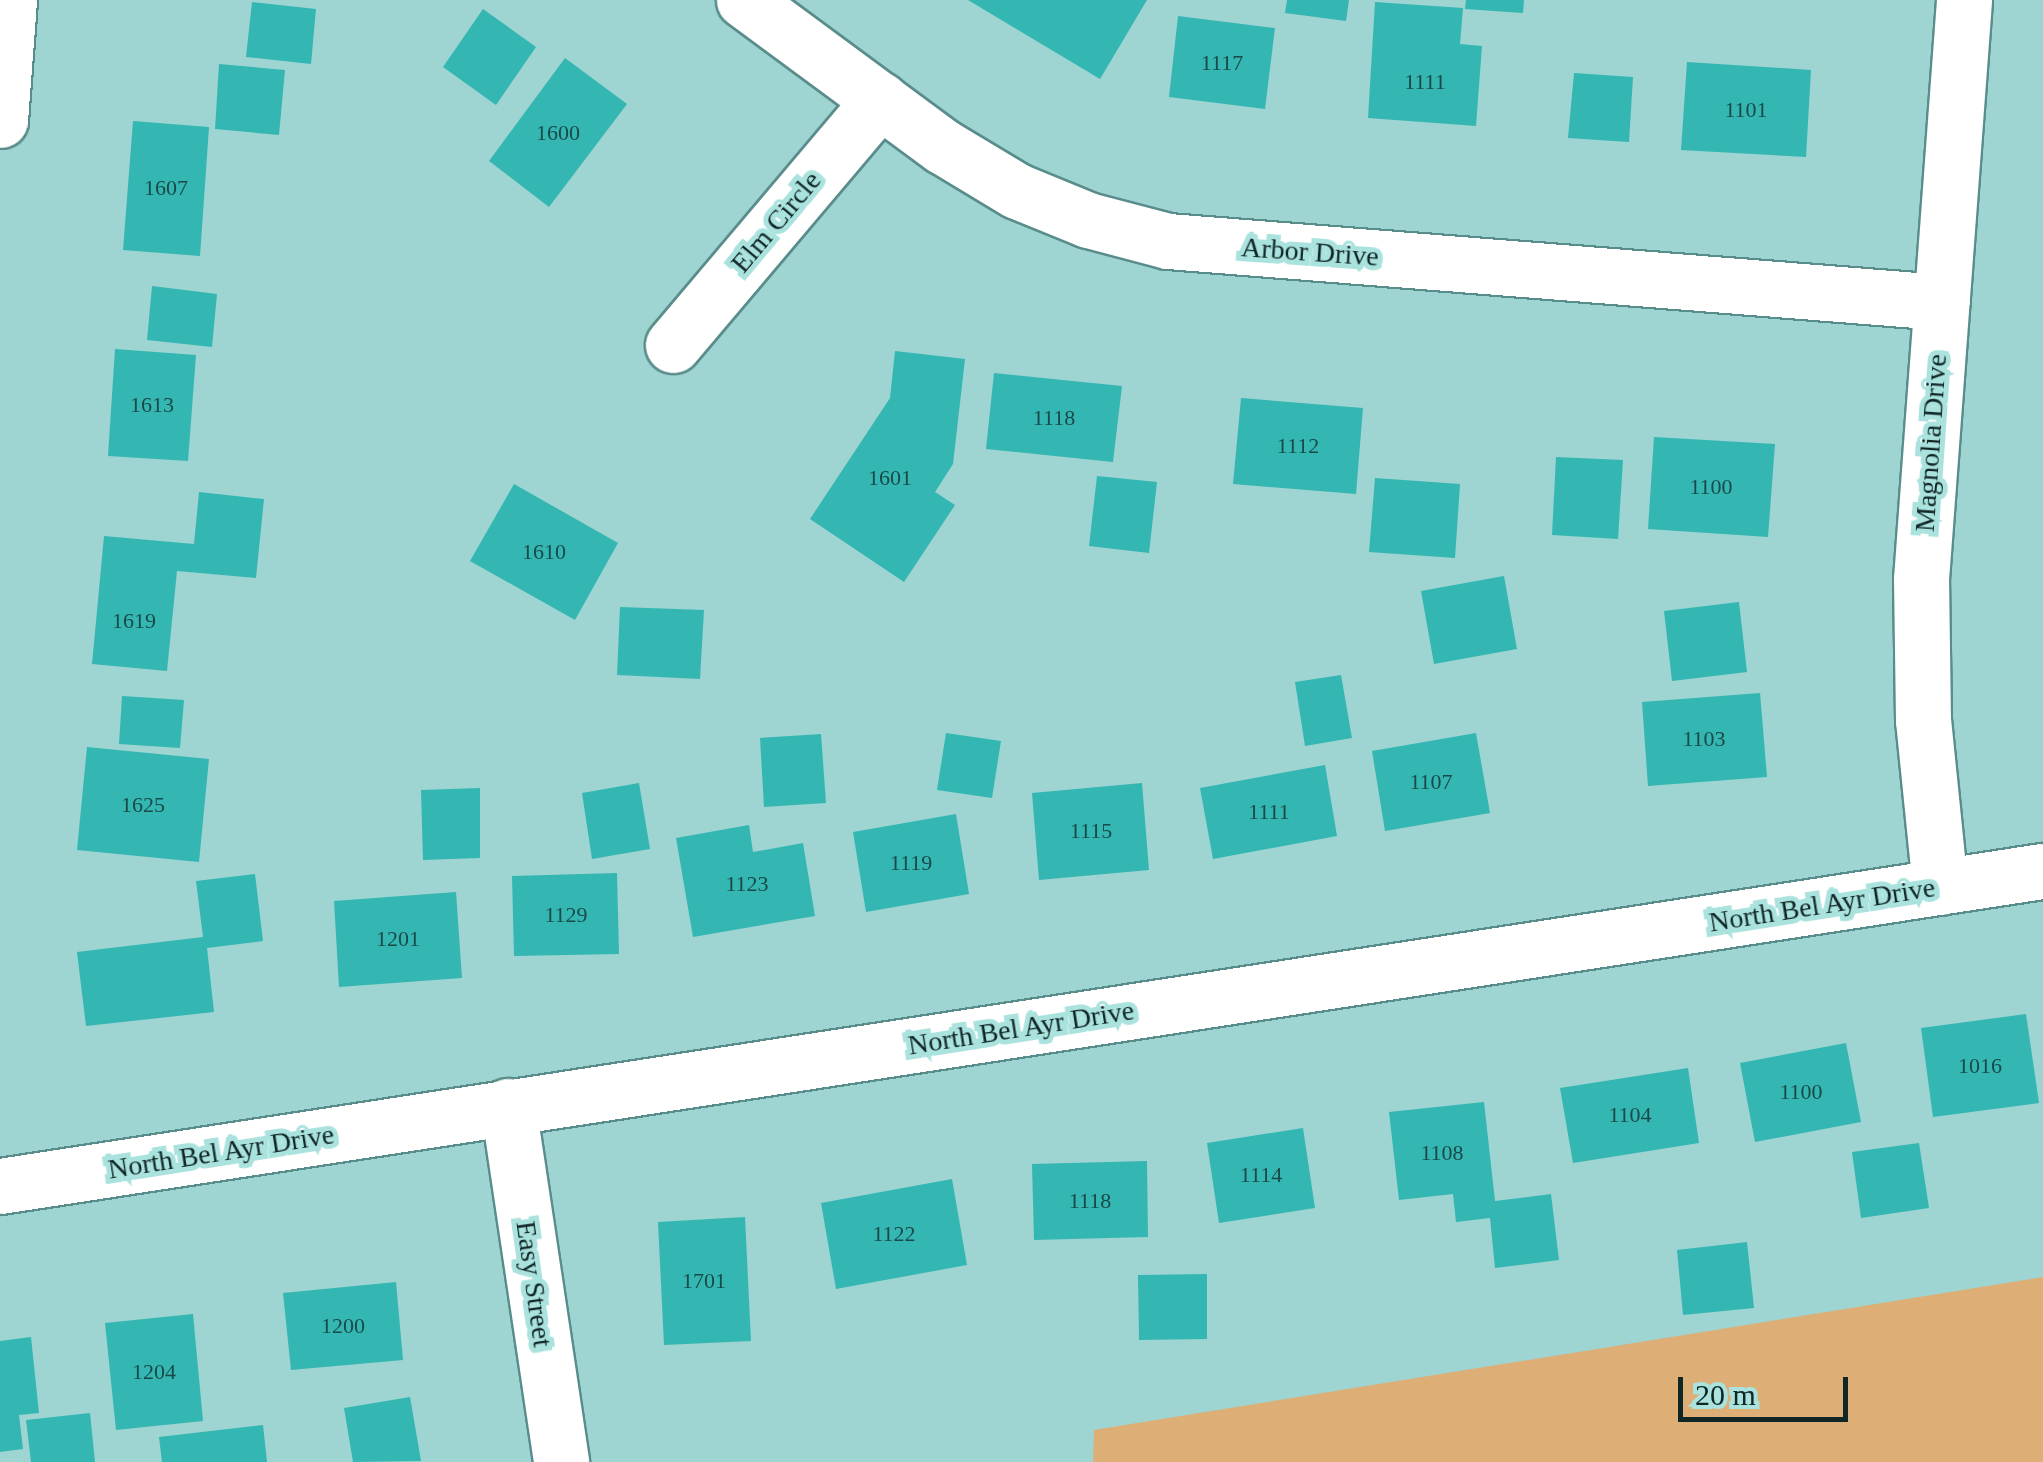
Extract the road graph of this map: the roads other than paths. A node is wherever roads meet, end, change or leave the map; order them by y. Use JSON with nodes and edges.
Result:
{"nodes":[{"id":1,"x":9,"y":0,"type":"edge"},
{"id":2,"x":744,"y":0,"type":"edge"},
{"id":3,"x":1964,"y":0,"type":"edge"},
{"id":4,"x":880,"y":100,"type":"junction"},
{"id":5,"x":0,"y":120,"type":"edge"},
{"id":6,"x":1942,"y":302,"type":"junction"},
{"id":7,"x":672,"y":345,"type":"dead end"},
{"id":8,"x":2043,"y":870,"type":"edge"},
{"id":9,"x":1940,"y":887,"type":"junction"},
{"id":10,"x":508,"y":1106,"type":"junction"},
{"id":11,"x":0,"y":1186,"type":"edge"},
{"id":12,"x":561,"y":1462,"type":"edge"}],
"edges":[{"from":1,"to":5,"type":"street"},
{"from":2,"to":4,"type":"street","name":"Arbor Drive"},
{"from":3,"to":6,"type":"street","name":"Magnolia Drive"},
{"from":4,"to":6,"type":"street","name":"Arbor Drive"},
{"from":4,"to":7,"type":"street","name":"Elm Circle"},
{"from":6,"to":9,"type":"street","name":"Magnolia Drive"},
{"from":8,"to":9,"type":"street","name":"North Bel Ayr Drive"},
{"from":9,"to":10,"type":"street","name":"North Bel Ayr Drive"},
{"from":10,"to":11,"type":"street","name":"North Bel Ayr Drive"},
{"from":10,"to":12,"type":"street","name":"Easy Street"}]}
